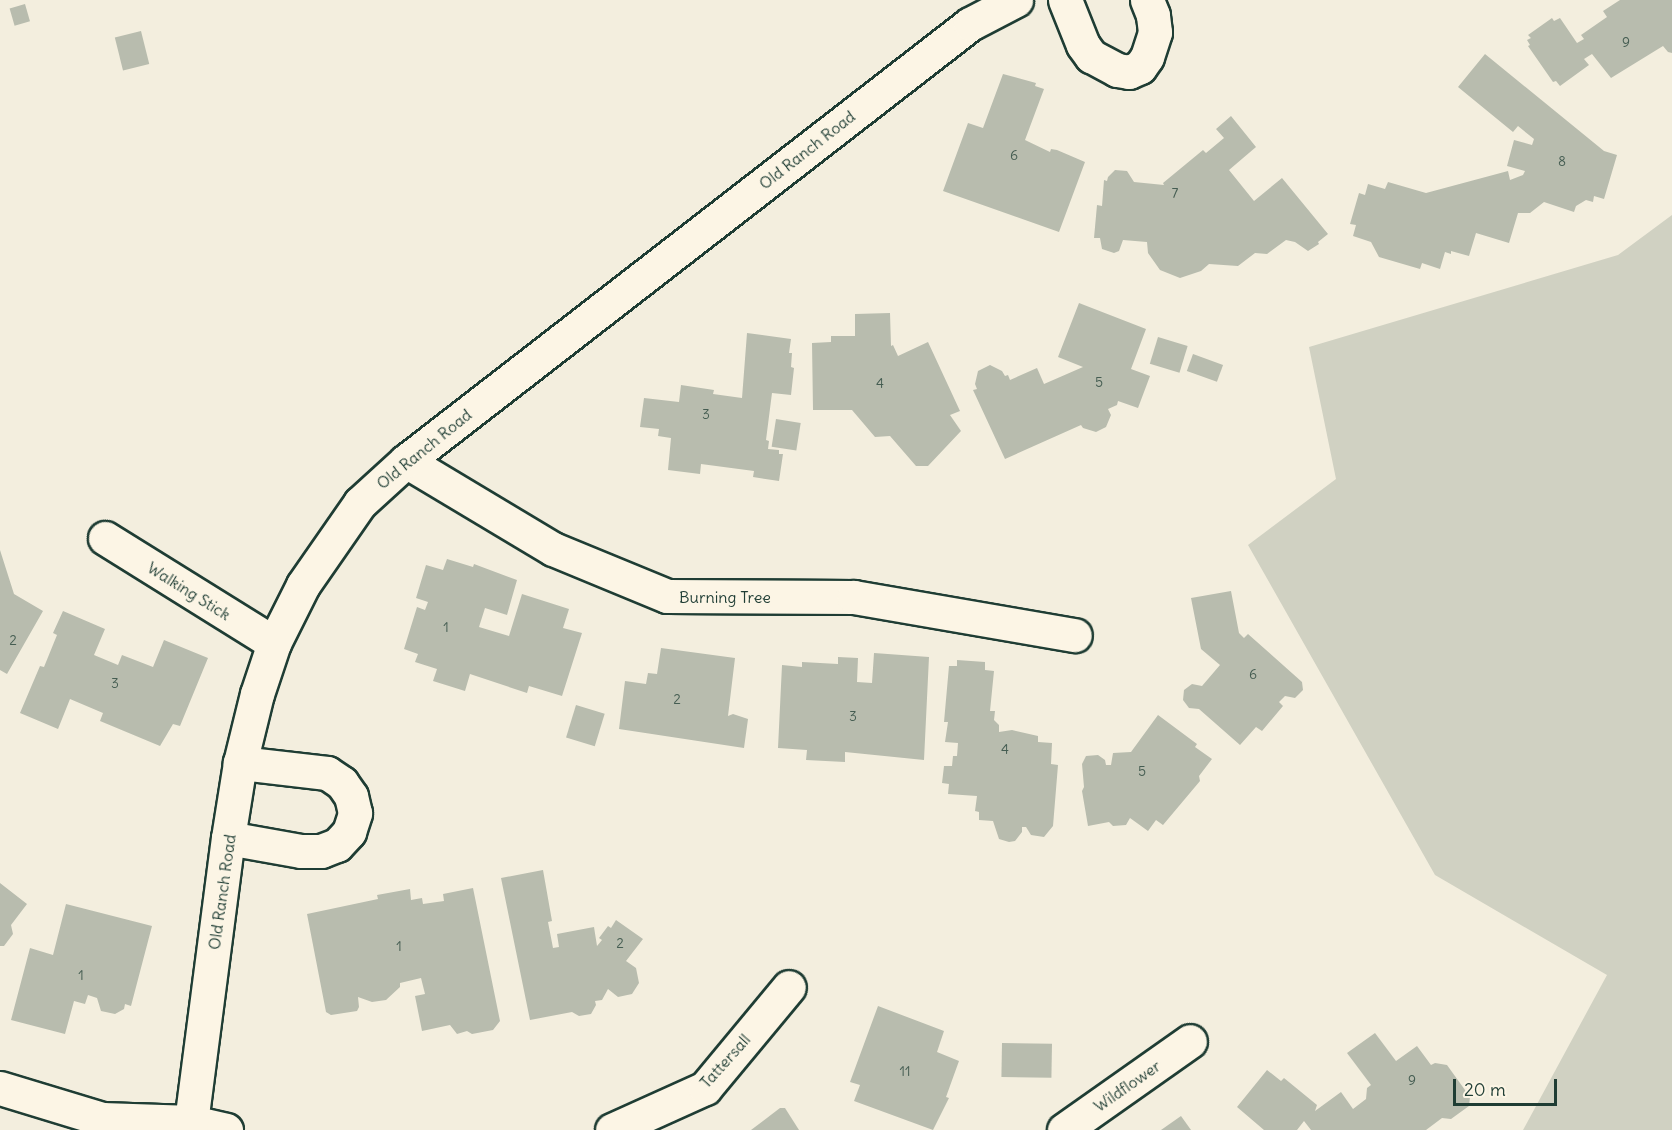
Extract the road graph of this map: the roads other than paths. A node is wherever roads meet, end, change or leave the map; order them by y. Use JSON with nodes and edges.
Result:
{"nodes":[{"id":1,"x":1016,"y":0,"type":"edge"},
{"id":2,"x":1065,"y":0,"type":"edge"},
{"id":3,"x":1148,"y":0,"type":"edge"},
{"id":4,"x":406,"y":460,"type":"junction"},
{"id":5,"x":105,"y":538,"type":"dead end"},
{"id":6,"x":1075,"y":635,"type":"dead end"},
{"id":7,"x":274,"y":643,"type":"junction"},
{"id":8,"x":240,"y":764,"type":"junction"},
{"id":9,"x":228,"y":838,"type":"junction"},
{"id":10,"x":789,"y":987,"type":"dead end"},
{"id":11,"x":1190,"y":1041,"type":"dead end"},
{"id":12,"x":0,"y":1088,"type":"edge"},
{"id":13,"x":191,"y":1126,"type":"edge"},
{"id":14,"x":226,"y":1130,"type":"edge"},
{"id":15,"x":612,"y":1130,"type":"edge"},
{"id":16,"x":1064,"y":1130,"type":"edge"}],
"edges":[{"from":1,"to":4,"type":"street","name":"Old Ranch Road"},
{"from":2,"to":3,"type":"street"},
{"from":4,"to":6,"type":"street","name":"Burning Tree"},
{"from":4,"to":7,"type":"street","name":"Old Ranch Road"},
{"from":5,"to":7,"type":"street","name":"Walking Stick"},
{"from":7,"to":8,"type":"street","name":"Old Ranch Road"},
{"from":8,"to":9,"type":"street","name":"Old Ranch Road"},
{"from":8,"to":9,"type":"street"},
{"from":9,"to":13,"type":"street","name":"Old Ranch Road"},
{"from":10,"to":15,"type":"street","name":"Tattersall"},
{"from":11,"to":16,"type":"street","name":"Wildflower"},
{"from":12,"to":13,"type":"street"},
{"from":13,"to":14,"type":"street"}]}
